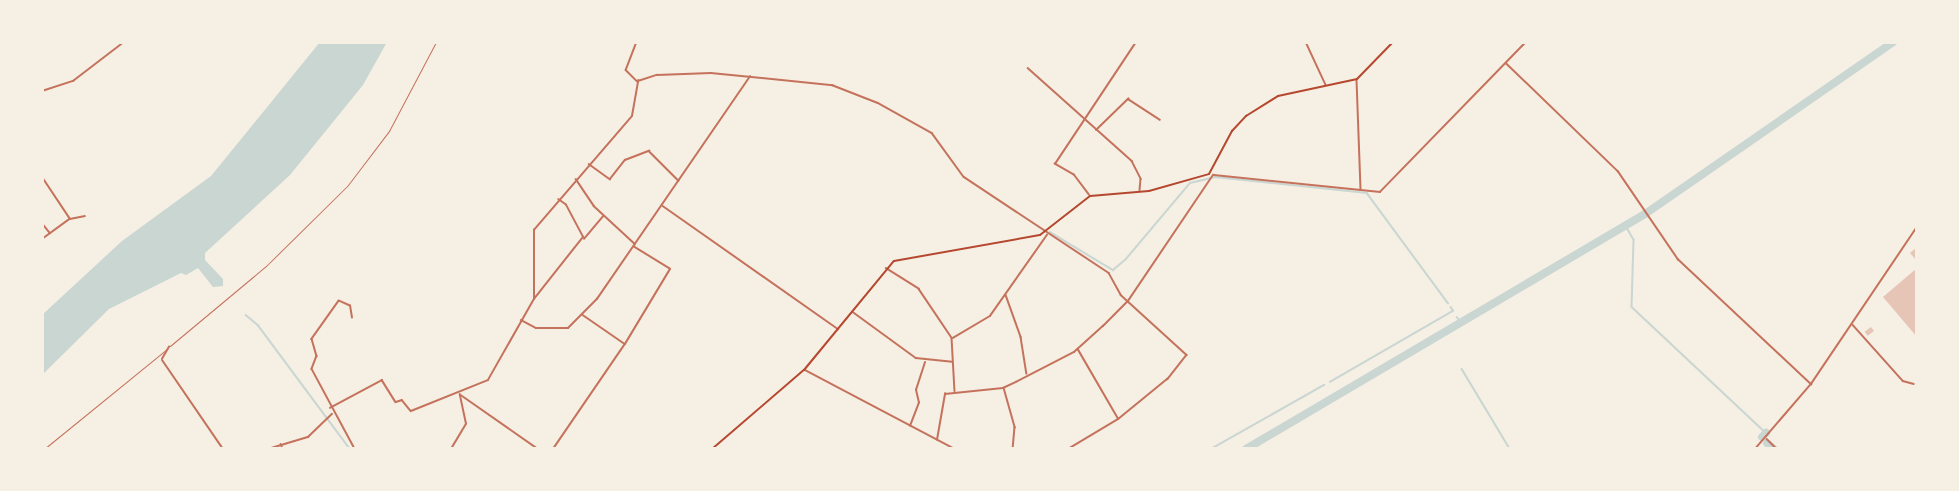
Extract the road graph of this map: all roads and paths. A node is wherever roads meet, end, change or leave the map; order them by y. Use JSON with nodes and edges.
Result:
{"nodes":[{"id":1,"x":123,"y":42,"type":"edge"},
{"id":2,"x":436,"y":42,"type":"edge"},
{"id":3,"x":637,"y":42,"type":"edge"},
{"id":4,"x":1136,"y":42,"type":"edge"},
{"id":5,"x":1306,"y":42,"type":"edge"},
{"id":6,"x":1393,"y":42,"type":"edge"},
{"id":7,"x":1526,"y":42,"type":"edge"},
{"id":8,"x":1506,"y":63,"type":"junction"},
{"id":9,"x":1028,"y":68,"type":"dead end"},
{"id":10,"x":751,"y":75,"type":"junction"},
{"id":11,"x":1357,"y":79,"type":"junction"},
{"id":12,"x":638,"y":81,"type":"junction"},
{"id":13,"x":1327,"y":86,"type":"junction"},
{"id":14,"x":42,"y":91,"type":"edge"},
{"id":15,"x":1083,"y":120,"type":"junction"},
{"id":16,"x":1160,"y":120,"type":"dead end"},
{"id":17,"x":1096,"y":130,"type":"junction"},
{"id":18,"x":589,"y":164,"type":"junction"},
{"id":19,"x":1212,"y":174,"type":"junction"},
{"id":20,"x":42,"y":177,"type":"edge"},
{"id":21,"x":575,"y":178,"type":"junction"},
{"id":22,"x":680,"y":181,"type":"junction"},
{"id":23,"x":1361,"y":190,"type":"junction"},
{"id":24,"x":1140,"y":192,"type":"junction"},
{"id":25,"x":1090,"y":196,"type":"junction"},
{"id":26,"x":558,"y":200,"type":"junction"},
{"id":27,"x":662,"y":206,"type":"junction"},
{"id":28,"x":85,"y":216,"type":"dead end"},
{"id":29,"x":603,"y":216,"type":"junction"},
{"id":30,"x":70,"y":219,"type":"junction"},
{"id":31,"x":42,"y":223,"type":"edge"},
{"id":32,"x":1917,"y":227,"type":"edge"},
{"id":33,"x":51,"y":233,"type":"junction"},
{"id":34,"x":1047,"y":233,"type":"junction"},
{"id":35,"x":583,"y":237,"type":"junction"},
{"id":36,"x":42,"y":239,"type":"edge"},
{"id":37,"x":634,"y":245,"type":"junction"},
{"id":38,"x":886,"y":268,"type":"junction"},
{"id":39,"x":1005,"y":295,"type":"junction"},
{"id":40,"x":534,"y":299,"type":"junction"},
{"id":41,"x":1128,"y":301,"type":"junction"},
{"id":42,"x":852,"y":312,"type":"junction"},
{"id":43,"x":582,"y":315,"type":"junction"},
{"id":44,"x":352,"y":318,"type":"dead end"},
{"id":45,"x":521,"y":320,"type":"junction"},
{"id":46,"x":1852,"y":324,"type":"junction"},
{"id":47,"x":838,"y":329,"type":"junction"},
{"id":48,"x":952,"y":338,"type":"junction"},
{"id":49,"x":625,"y":344,"type":"junction"},
{"id":50,"x":169,"y":347,"type":"junction"},
{"id":51,"x":1078,"y":349,"type":"junction"},
{"id":52,"x":162,"y":360,"type":"joint"},
{"id":53,"x":925,"y":361,"type":"junction"},
{"id":54,"x":952,"y":362,"type":"junction"},
{"id":55,"x":804,"y":370,"type":"junction"},
{"id":56,"x":1917,"y":375,"type":"edge"},
{"id":57,"x":1028,"y":376,"type":"junction"},
{"id":58,"x":1811,"y":384,"type":"junction"},
{"id":59,"x":1914,"y":384,"type":"junction"},
{"id":60,"x":1004,"y":387,"type":"junction"},
{"id":61,"x":955,"y":392,"type":"junction"},
{"id":62,"x":460,"y":394,"type":"junction"},
{"id":63,"x":1917,"y":395,"type":"edge"},
{"id":64,"x":330,"y":408,"type":"junction"},
{"id":65,"x":333,"y":414,"type":"junction"},
{"id":66,"x":1119,"y":419,"type":"junction"},
{"id":67,"x":910,"y":427,"type":"junction"},
{"id":68,"x":1767,"y":438,"type":"junction"},
{"id":69,"x":937,"y":440,"type":"junction"},
{"id":70,"x":280,"y":443,"type":"junction"},
{"id":71,"x":44,"y":449,"type":"edge"},
{"id":72,"x":223,"y":449,"type":"edge"},
{"id":73,"x":268,"y":449,"type":"edge"},
{"id":74,"x":284,"y":449,"type":"edge"},
{"id":75,"x":355,"y":449,"type":"edge"},
{"id":76,"x":451,"y":449,"type":"edge"},
{"id":77,"x":538,"y":449,"type":"edge"},
{"id":78,"x":553,"y":449,"type":"edge"},
{"id":79,"x":712,"y":449,"type":"edge"},
{"id":80,"x":955,"y":449,"type":"edge"},
{"id":81,"x":1013,"y":449,"type":"edge"},
{"id":82,"x":1069,"y":449,"type":"edge"},
{"id":83,"x":1755,"y":449,"type":"edge"},
{"id":84,"x":1777,"y":449,"type":"edge"}],
"edges":[{"from":1,"to":14,"type":"street"},
{"from":2,"to":50,"type":"lane"},
{"from":3,"to":12,"type":"street"},
{"from":4,"to":15,"type":"street"},
{"from":5,"to":13,"type":"street"},
{"from":6,"to":11,"type":"main road"},
{"from":7,"to":8,"type":"street"},
{"from":8,"to":23,"type":"street"},
{"from":8,"to":58,"type":"street"},
{"from":9,"to":15,"type":"street"},
{"from":10,"to":12,"type":"street"},
{"from":10,"to":22,"type":"street"},
{"from":10,"to":34,"type":"street"},
{"from":11,"to":13,"type":"main road"},
{"from":11,"to":23,"type":"street"},
{"from":12,"to":18,"type":"street"},
{"from":13,"to":19,"type":"main road"},
{"from":15,"to":17,"type":"street"},
{"from":15,"to":25,"type":"street"},
{"from":16,"to":17,"type":"street"},
{"from":17,"to":24,"type":"street"},
{"from":18,"to":21,"type":"street"},
{"from":18,"to":22,"type":"street"},
{"from":19,"to":23,"type":"street"},
{"from":19,"to":24,"type":"main road"},
{"from":19,"to":41,"type":"street"},
{"from":20,"to":30,"type":"street"},
{"from":21,"to":26,"type":"street"},
{"from":21,"to":29,"type":"street"},
{"from":22,"to":27,"type":"street"},
{"from":24,"to":25,"type":"main road"},
{"from":25,"to":34,"type":"main road"},
{"from":26,"to":35,"type":"street"},
{"from":26,"to":40,"type":"street"},
{"from":27,"to":37,"type":"street"},
{"from":27,"to":47,"type":"street"},
{"from":28,"to":30,"type":"street"},
{"from":29,"to":35,"type":"street"},
{"from":29,"to":37,"type":"street"},
{"from":30,"to":33,"type":"street"},
{"from":31,"to":33,"type":"street"},
{"from":32,"to":46,"type":"street"},
{"from":33,"to":36,"type":"street"},
{"from":34,"to":38,"type":"main road"},
{"from":34,"to":39,"type":"street"},
{"from":34,"to":41,"type":"street"},
{"from":35,"to":40,"type":"street"},
{"from":37,"to":43,"type":"street"},
{"from":37,"to":49,"type":"street"},
{"from":38,"to":42,"type":"main road"},
{"from":38,"to":48,"type":"street"},
{"from":39,"to":48,"type":"street"},
{"from":39,"to":57,"type":"street"},
{"from":40,"to":45,"type":"street"},
{"from":41,"to":51,"type":"street"},
{"from":41,"to":66,"type":"street"},
{"from":42,"to":47,"type":"main road"},
{"from":42,"to":53,"type":"street"},
{"from":43,"to":45,"type":"street"},
{"from":43,"to":49,"type":"street"},
{"from":44,"to":64,"type":"street"},
{"from":45,"to":62,"type":"street"},
{"from":46,"to":58,"type":"street"},
{"from":46,"to":59,"type":"street"},
{"from":47,"to":55,"type":"main road"},
{"from":48,"to":54,"type":"street"},
{"from":49,"to":78,"type":"street"},
{"from":50,"to":52,"type":"street"},
{"from":50,"to":71,"type":"lane"},
{"from":51,"to":57,"type":"street"},
{"from":51,"to":66,"type":"street"},
{"from":52,"to":72,"type":"street"},
{"from":53,"to":54,"type":"street"},
{"from":53,"to":67,"type":"street"},
{"from":54,"to":61,"type":"street"},
{"from":55,"to":67,"type":"street"},
{"from":55,"to":79,"type":"main road"},
{"from":56,"to":59,"type":"street"},
{"from":57,"to":60,"type":"street"},
{"from":58,"to":68,"type":"street"},
{"from":59,"to":63,"type":"street"},
{"from":60,"to":61,"type":"street"},
{"from":60,"to":81,"type":"street"},
{"from":61,"to":69,"type":"street"},
{"from":62,"to":64,"type":"street"},
{"from":62,"to":76,"type":"street"},
{"from":62,"to":77,"type":"street"},
{"from":64,"to":65,"type":"street"},
{"from":65,"to":70,"type":"street"},
{"from":65,"to":75,"type":"street"},
{"from":66,"to":82,"type":"street"},
{"from":67,"to":69,"type":"street"},
{"from":68,"to":83,"type":"street"},
{"from":68,"to":84,"type":"street"},
{"from":69,"to":80,"type":"street"},
{"from":70,"to":73,"type":"street"},
{"from":70,"to":74,"type":"street"}]}
